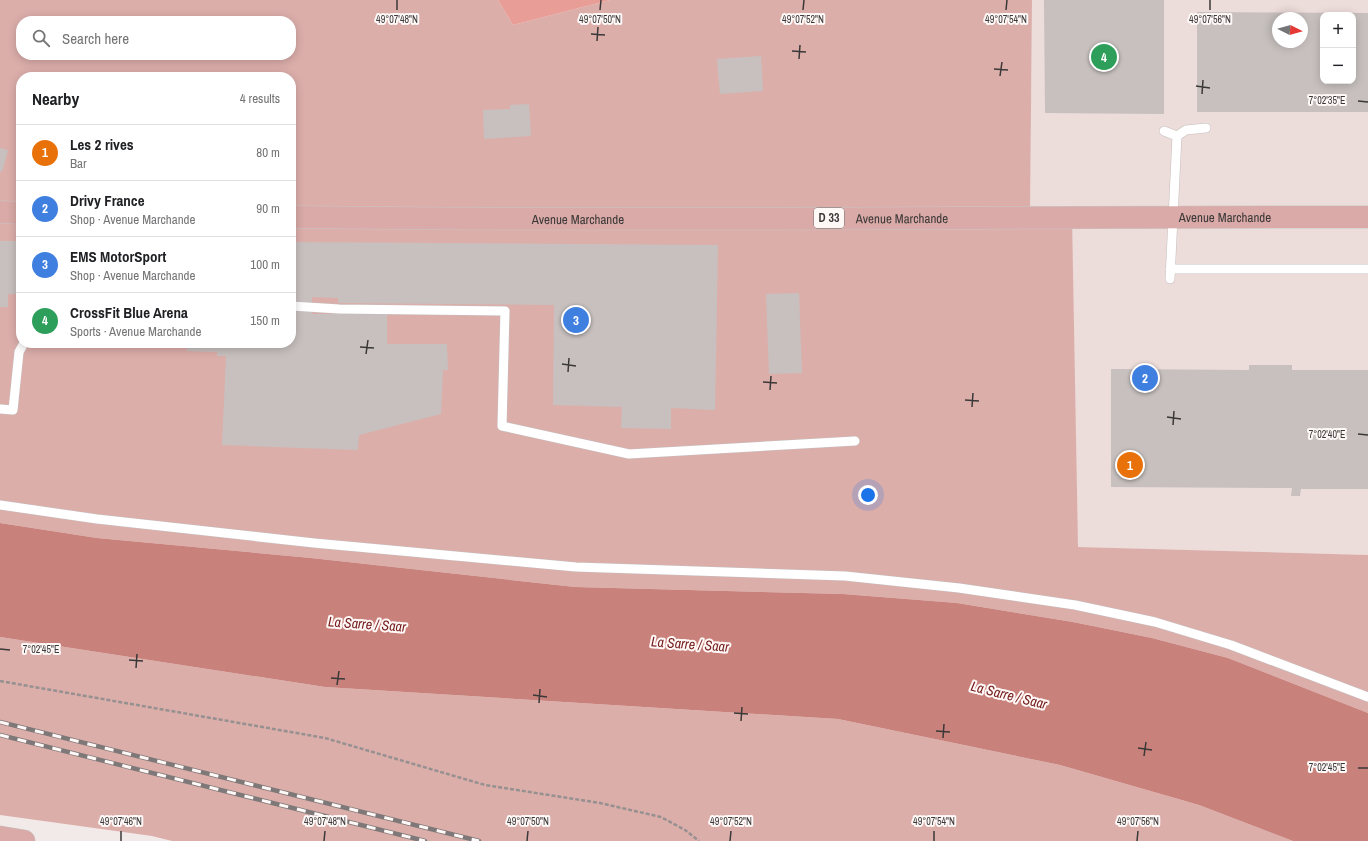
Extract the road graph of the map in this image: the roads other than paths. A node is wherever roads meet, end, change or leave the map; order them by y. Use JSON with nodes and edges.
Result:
{"nodes":[{"id":1,"x":1206,"y":128,"type":"dead end"},
{"id":2,"x":1164,"y":131,"type":"dead end"},
{"id":3,"x":1177,"y":136,"type":"junction"},
{"id":4,"x":0,"y":212,"type":"edge"},
{"id":5,"x":16,"y":213,"type":"edge"},
{"id":6,"x":1173,"y":216,"type":"junction"},
{"id":7,"x":296,"y":217,"type":"edge"},
{"id":8,"x":1368,"y":217,"type":"edge"},
{"id":9,"x":1368,"y":269,"type":"edge"},
{"id":10,"x":296,"y":306,"type":"edge"},
{"id":11,"x":21,"y":348,"type":"edge"},
{"id":12,"x":0,"y":409,"type":"edge"},
{"id":13,"x":855,"y":441,"type":"dead end"},
{"id":14,"x":0,"y":505,"type":"edge"},
{"id":15,"x":1368,"y":697,"type":"edge"},
{"id":16,"x":0,"y":837,"type":"edge"},
{"id":17,"x":24,"y":841,"type":"edge"}],
"edges":[{"from":1,"to":3,"type":"lane"},
{"from":2,"to":3,"type":"lane"},
{"from":3,"to":6,"type":"lane"},
{"from":4,"to":5,"type":"main road"},
{"from":6,"to":7,"type":"main road","name":"Avenue Marchande","number":"D 33"},
{"from":6,"to":8,"type":"main road","name":"Avenue Marchande","number":"D 33"},
{"from":6,"to":9,"type":"lane"},
{"from":10,"to":13,"type":"lane"},
{"from":11,"to":12,"type":"lane"},
{"from":14,"to":15,"type":"lane"},
{"from":16,"to":17,"type":"main road"}]}
